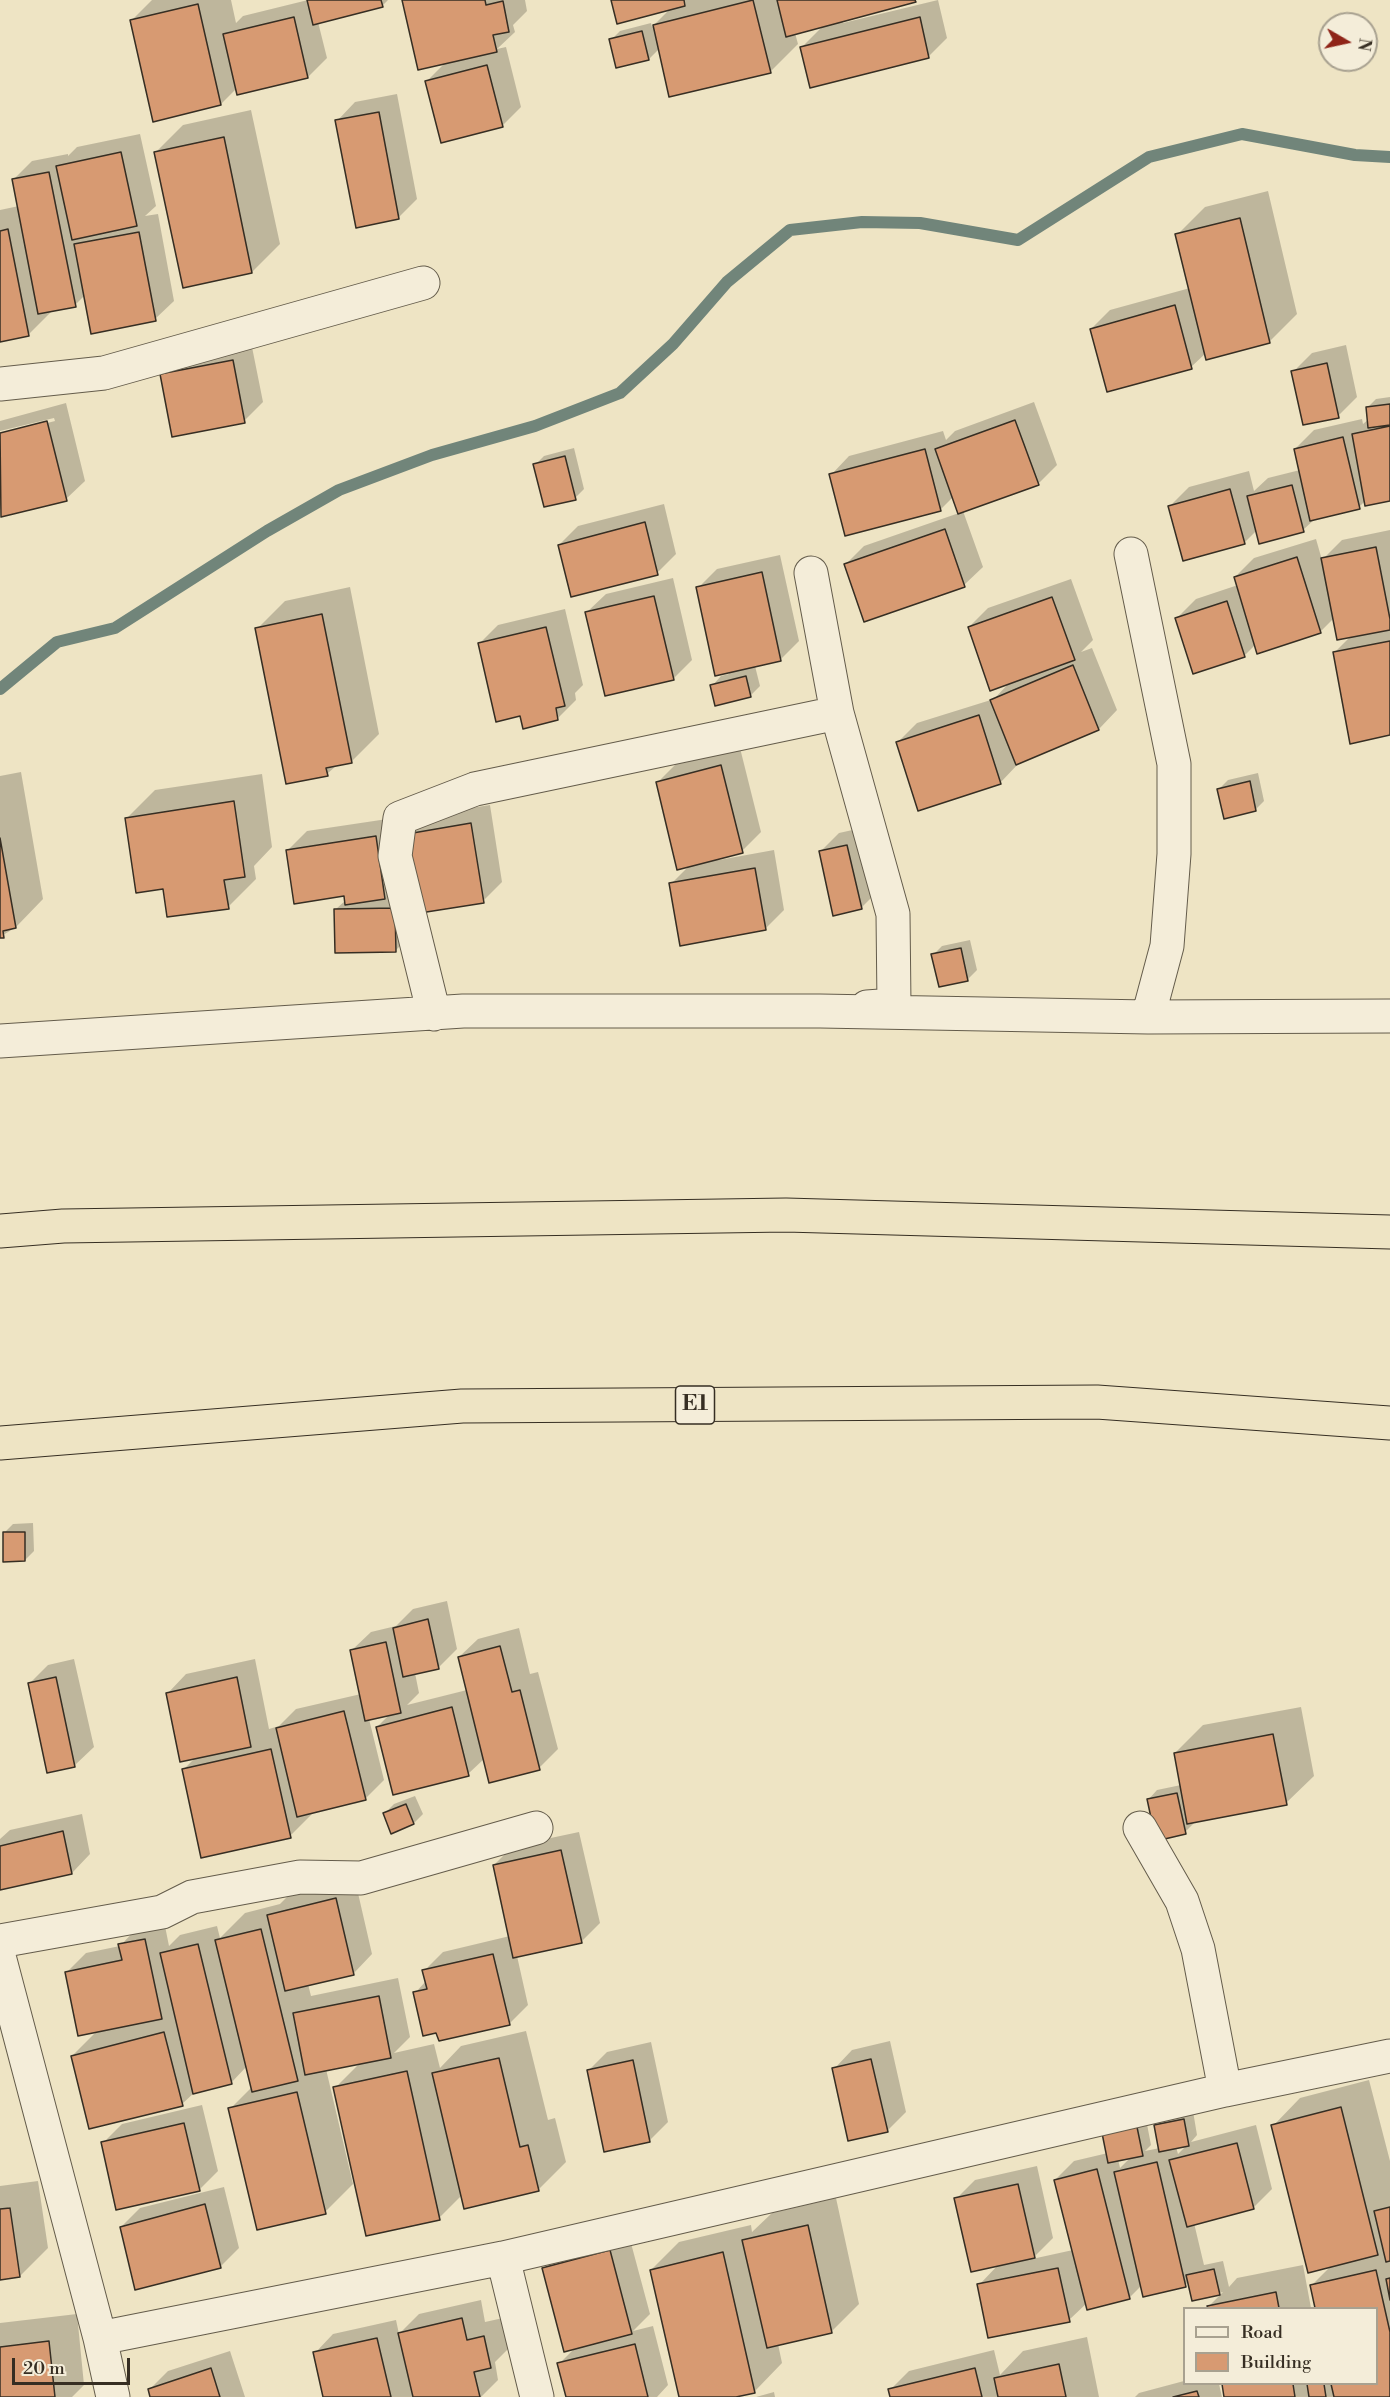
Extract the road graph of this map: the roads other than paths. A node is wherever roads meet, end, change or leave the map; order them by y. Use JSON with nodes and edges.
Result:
{"nodes":[{"id":1,"x":423,"y":283,"type":"dead end"},
{"id":2,"x":0,"y":384,"type":"edge"},
{"id":3,"x":1131,"y":554,"type":"dead end"},
{"id":4,"x":811,"y":573,"type":"dead end"},
{"id":5,"x":837,"y":712,"type":"junction"},
{"id":6,"x":820,"y":1011,"type":"junction"},
{"id":7,"x":434,"y":1014,"type":"junction"},
{"id":8,"x":1390,"y":1016,"type":"edge"},
{"id":9,"x":1148,"y":1017,"type":"junction"},
{"id":10,"x":0,"y":1041,"type":"edge"},
{"id":11,"x":0,"y":1231,"type":"edge"},
{"id":12,"x":1390,"y":1232,"type":"edge"},
{"id":13,"x":1390,"y":1423,"type":"edge"},
{"id":14,"x":0,"y":1443,"type":"edge"},
{"id":15,"x":536,"y":1828,"type":"dead end"},
{"id":16,"x":1140,"y":1828,"type":"dead end"},
{"id":17,"x":0,"y":1941,"type":"edge"},
{"id":18,"x":0,"y":1960,"type":"edge"},
{"id":19,"x":1390,"y":2056,"type":"edge"},
{"id":20,"x":1225,"y":2090,"type":"junction"},
{"id":21,"x":503,"y":2258,"type":"junction"},
{"id":22,"x":100,"y":2338,"type":"junction"},
{"id":23,"x":113,"y":2397,"type":"edge"},
{"id":24,"x":537,"y":2397,"type":"edge"}],
"edges":[{"from":1,"to":2,"type":"street"},
{"from":3,"to":9,"type":"street"},
{"from":4,"to":5,"type":"street"},
{"from":5,"to":6,"type":"street"},
{"from":5,"to":7,"type":"street"},
{"from":6,"to":7,"type":"street"},
{"from":6,"to":9,"type":"street"},
{"from":7,"to":10,"type":"street"},
{"from":8,"to":9,"type":"street"},
{"from":11,"to":12,"type":"highway"},
{"from":13,"to":14,"type":"highway","number":"E1"},
{"from":15,"to":17,"type":"street"},
{"from":16,"to":20,"type":"street"},
{"from":18,"to":22,"type":"street"},
{"from":19,"to":20,"type":"street"},
{"from":20,"to":21,"type":"street"},
{"from":21,"to":22,"type":"street"},
{"from":21,"to":24,"type":"street"},
{"from":22,"to":23,"type":"street"}]}
